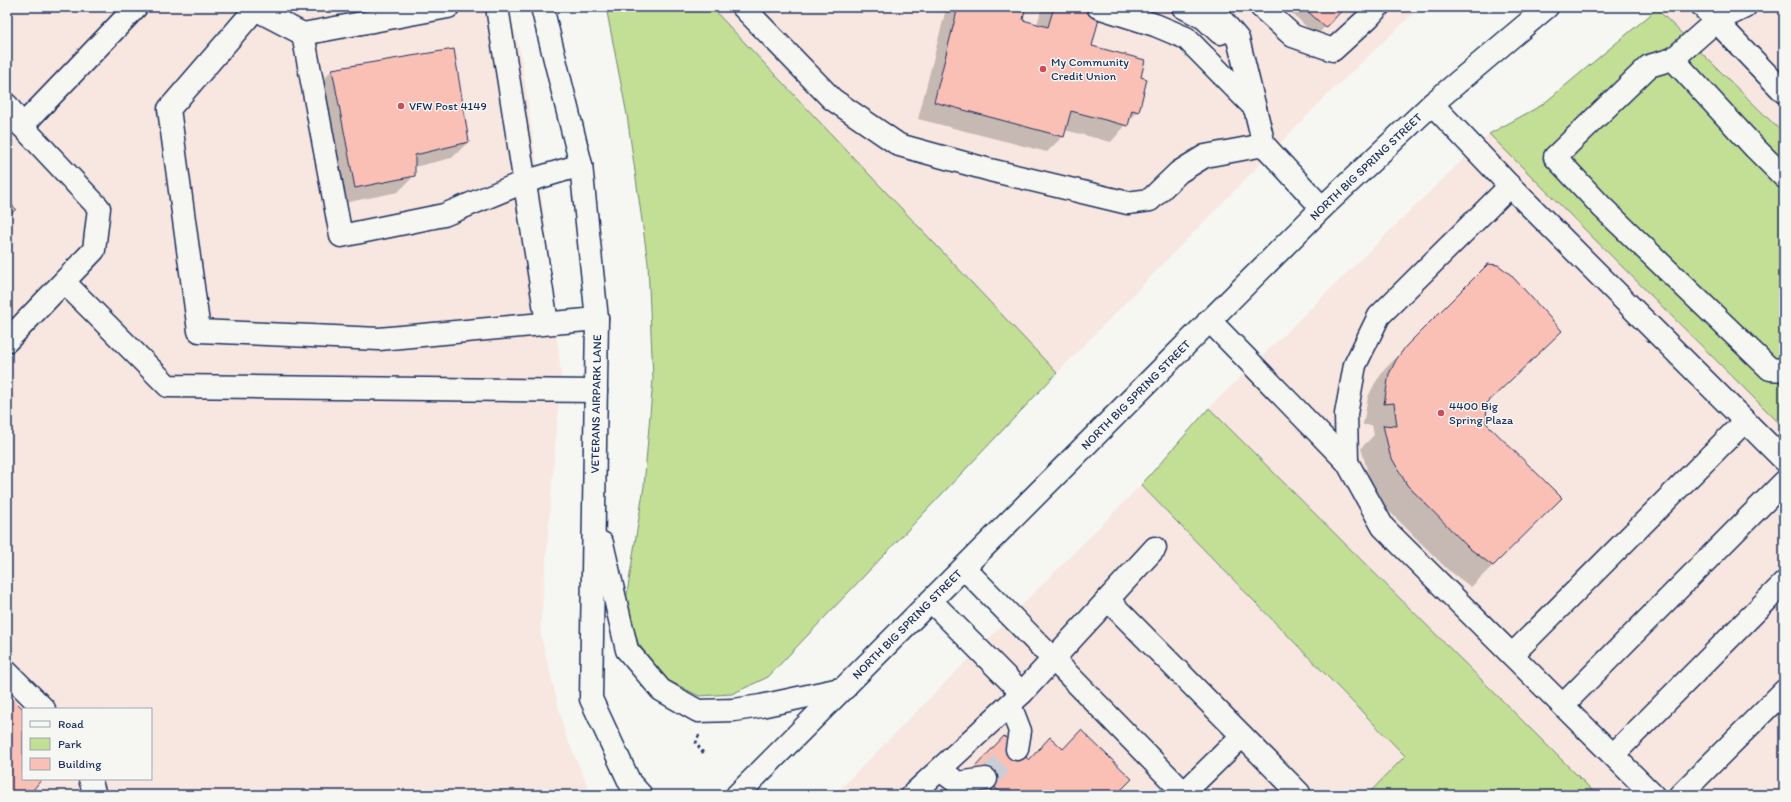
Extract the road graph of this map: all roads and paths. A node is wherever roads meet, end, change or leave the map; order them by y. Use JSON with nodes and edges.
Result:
{"nodes":[{"id":1,"x":136,"y":7,"type":"edge"},
{"id":2,"x":448,"y":7,"type":"edge"},
{"id":3,"x":497,"y":7,"type":"edge"},
{"id":4,"x":542,"y":7,"type":"edge"},
{"id":5,"x":743,"y":7,"type":"edge"},
{"id":6,"x":1098,"y":7,"type":"edge"},
{"id":7,"x":1144,"y":7,"type":"edge"},
{"id":8,"x":1183,"y":7,"type":"edge"},
{"id":9,"x":1211,"y":7,"type":"edge"},
{"id":10,"x":1261,"y":7,"type":"edge"},
{"id":11,"x":1378,"y":7,"type":"edge"},
{"id":12,"x":1547,"y":7,"type":"edge"},
{"id":13,"x":1745,"y":7,"type":"edge"},
{"id":14,"x":256,"y":8,"type":"edge"},
{"id":15,"x":1710,"y":14,"type":"edge"},
{"id":16,"x":304,"y":34,"type":"junction"},
{"id":17,"x":1242,"y":54,"type":"junction"},
{"id":18,"x":1673,"y":59,"type":"junction"},
{"id":19,"x":1249,"y":82,"type":"junction"},
{"id":20,"x":1784,"y":92,"type":"edge"},
{"id":21,"x":1432,"y":104,"type":"junction"},
{"id":22,"x":7,"y":105,"type":"edge"},
{"id":23,"x":1255,"y":108,"type":"junction"},
{"id":24,"x":22,"y":126,"type":"junction"},
{"id":25,"x":1264,"y":145,"type":"junction"},
{"id":26,"x":581,"y":165,"type":"junction"},
{"id":27,"x":1784,"y":177,"type":"edge"},
{"id":28,"x":524,"y":182,"type":"junction"},
{"id":29,"x":1510,"y":186,"type":"junction"},
{"id":30,"x":1322,"y":208,"type":"junction"},
{"id":31,"x":64,"y":282,"type":"junction"},
{"id":32,"x":597,"y":319,"type":"junction"},
{"id":33,"x":1209,"y":320,"type":"junction"},
{"id":34,"x":546,"y":324,"type":"junction"},
{"id":35,"x":7,"y":341,"type":"edge"},
{"id":36,"x":1784,"y":370,"type":"edge"},
{"id":37,"x":596,"y":391,"type":"junction"},
{"id":38,"x":1745,"y":421,"type":"junction"},
{"id":39,"x":1784,"y":460,"type":"edge"},
{"id":40,"x":1346,"y":462,"type":"junction"},
{"id":41,"x":1784,"y":482,"type":"edge"},
{"id":42,"x":594,"y":506,"type":"junction"},
{"id":43,"x":1155,"y":548,"type":"dead end"},
{"id":44,"x":964,"y":568,"type":"junction"},
{"id":45,"x":1784,"y":582,"type":"edge"},
{"id":46,"x":1108,"y":600,"type":"junction"},
{"id":47,"x":931,"y":601,"type":"junction"},
{"id":48,"x":1512,"y":655,"type":"junction"},
{"id":49,"x":1054,"y":659,"type":"junction"},
{"id":50,"x":7,"y":672,"type":"edge"},
{"id":51,"x":844,"y":688,"type":"junction"},
{"id":52,"x":1784,"y":691,"type":"edge"},
{"id":53,"x":1016,"y":699,"type":"junction"},
{"id":54,"x":1563,"y":705,"type":"junction"},
{"id":55,"x":43,"y":708,"type":"edge"},
{"id":56,"x":700,"y":731,"type":"dead end"},
{"id":57,"x":1242,"y":736,"type":"junction"},
{"id":58,"x":1017,"y":749,"type":"tunnel mouth"},
{"id":59,"x":704,"y":754,"type":"dead end"},
{"id":60,"x":1613,"y":755,"type":"junction"},
{"id":61,"x":940,"y":770,"type":"junction"},
{"id":62,"x":986,"y":779,"type":"tunnel mouth"},
{"id":63,"x":90,"y":780,"type":"edge"},
{"id":64,"x":1184,"y":794,"type":"edge"},
{"id":65,"x":95,"y":795,"type":"edge"},
{"id":66,"x":641,"y":795,"type":"edge"},
{"id":67,"x":737,"y":795,"type":"edge"},
{"id":68,"x":912,"y":795,"type":"edge"},
{"id":69,"x":1297,"y":795,"type":"edge"},
{"id":70,"x":1654,"y":795,"type":"edge"},
{"id":71,"x":1680,"y":795,"type":"edge"}],
"edges":[{"from":1,"to":24,"type":"main road"},
{"from":2,"to":16,"type":"main road"},
{"from":3,"to":28,"type":"main road"},
{"from":4,"to":26,"type":"main road","name":"VETERANS AIRPARK LANE"},
{"from":5,"to":25,"type":"main road"},
{"from":6,"to":23,"type":"main road"},
{"from":7,"to":19,"type":"main road"},
{"from":8,"to":17,"type":"main road"},
{"from":9,"to":17,"type":"main road"},
{"from":10,"to":11,"type":"main road"},
{"from":12,"to":21,"type":"main road","name":"NORTH BIG SPRING STREET"},
{"from":13,"to":15,"type":"main road"},
{"from":14,"to":16,"type":"main road"},
{"from":14,"to":34,"type":"main road"},
{"from":15,"to":18,"type":"main road"},
{"from":15,"to":20,"type":"main road"},
{"from":16,"to":28,"type":"main road"},
{"from":17,"to":19,"type":"main road"},
{"from":18,"to":27,"type":"main road"},
{"from":18,"to":36,"type":"main road"},
{"from":19,"to":23,"type":"main road"},
{"from":21,"to":29,"type":"main road"},
{"from":21,"to":30,"type":"main road","name":"NORTH BIG SPRING STREET"},
{"from":22,"to":24,"type":"main road"},
{"from":23,"to":25,"type":"main road"},
{"from":24,"to":31,"type":"main road"},
{"from":25,"to":30,"type":"main road"},
{"from":26,"to":28,"type":"main road"},
{"from":26,"to":32,"type":"main road","name":"VETERANS AIRPARK LANE"},
{"from":28,"to":34,"type":"main road"},
{"from":29,"to":38,"type":"main road"},
{"from":29,"to":40,"type":"main road"},
{"from":30,"to":33,"type":"main road","name":"NORTH BIG SPRING STREET"},
{"from":31,"to":35,"type":"main road"},
{"from":31,"to":37,"type":"main road"},
{"from":32,"to":34,"type":"main road"},
{"from":32,"to":37,"type":"main road","name":"VETERANS AIRPARK LANE"},
{"from":33,"to":40,"type":"main road"},
{"from":33,"to":44,"type":"main road","name":"NORTH BIG SPRING STREET"},
{"from":37,"to":42,"type":"main road","name":"VETERANS AIRPARK LANE"},
{"from":38,"to":39,"type":"main road"},
{"from":38,"to":48,"type":"main road"},
{"from":40,"to":48,"type":"main road"},
{"from":41,"to":54,"type":"main road"},
{"from":42,"to":51,"type":"main road"},
{"from":42,"to":66,"type":"main road","name":"VETERANS AIRPARK LANE"},
{"from":43,"to":46,"type":"main road"},
{"from":44,"to":47,"type":"main road","name":"NORTH BIG SPRING STREET"},
{"from":44,"to":49,"type":"main road"},
{"from":45,"to":60,"type":"main road"},
{"from":46,"to":49,"type":"main road"},
{"from":46,"to":57,"type":"main road"},
{"from":47,"to":51,"type":"main road","name":"NORTH BIG SPRING STREET"},
{"from":47,"to":53,"type":"main road"},
{"from":48,"to":54,"type":"main road"},
{"from":49,"to":53,"type":"main road"},
{"from":49,"to":64,"type":"main road"},
{"from":50,"to":55,"type":"main road"},
{"from":51,"to":67,"type":"main road","name":"NORTH BIG SPRING STREET"},
{"from":52,"to":71,"type":"main road"},
{"from":53,"to":58,"type":"main road"},
{"from":53,"to":61,"type":"main road"},
{"from":54,"to":60,"type":"main road"},
{"from":56,"to":59,"type":"path"},
{"from":57,"to":64,"type":"main road"},
{"from":57,"to":69,"type":"main road"},
{"from":60,"to":70,"type":"main road"},
{"from":61,"to":62,"type":"main road"},
{"from":61,"to":68,"type":"main road"},
{"from":63,"to":65,"type":"main road"}]}
